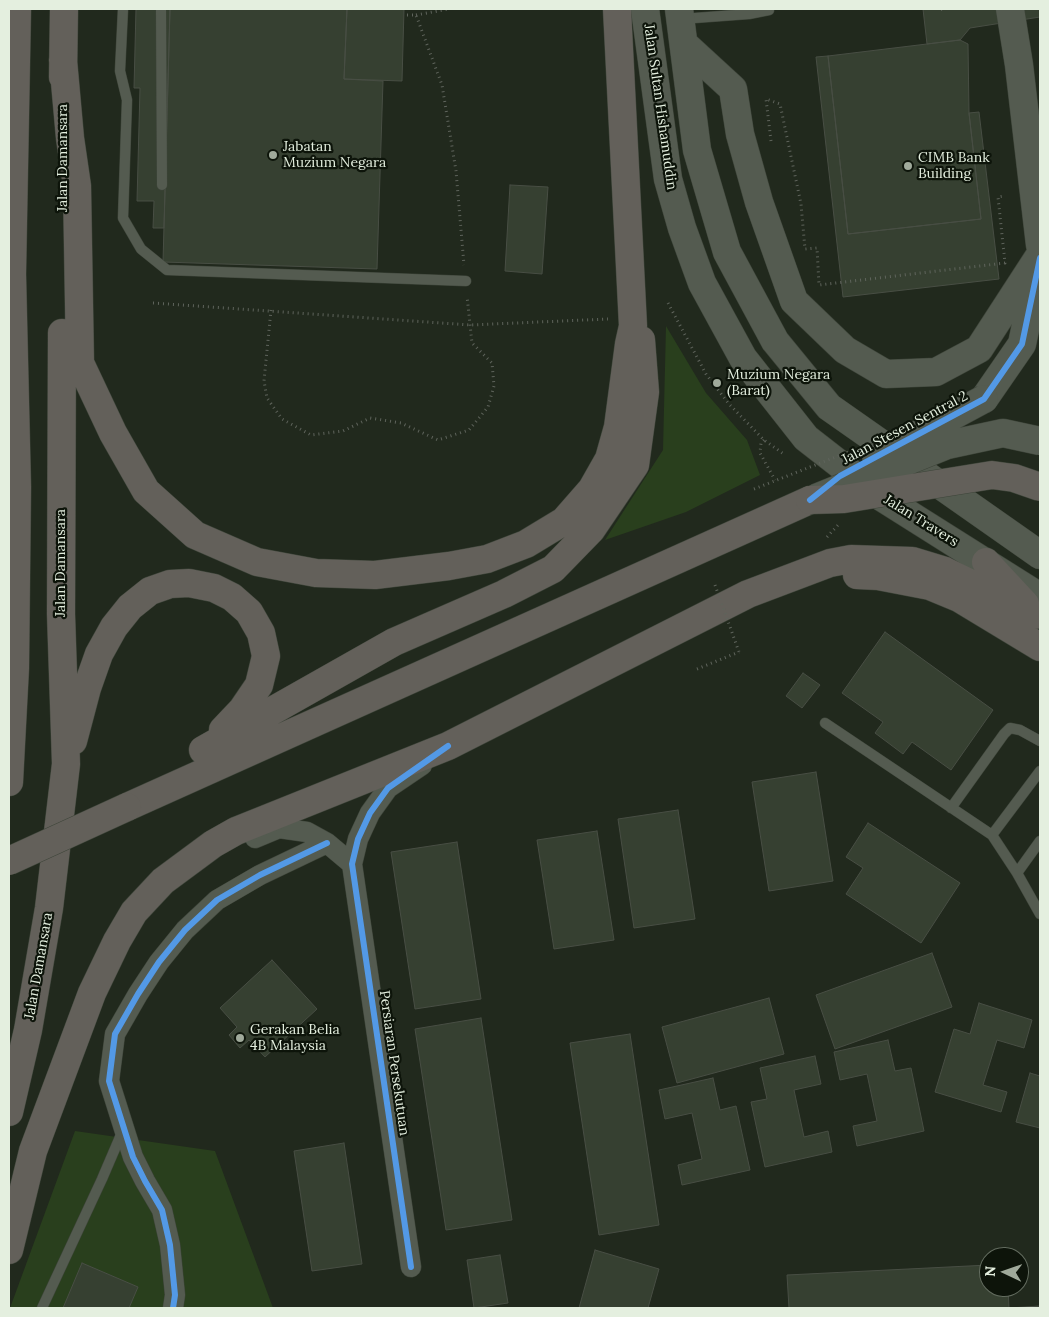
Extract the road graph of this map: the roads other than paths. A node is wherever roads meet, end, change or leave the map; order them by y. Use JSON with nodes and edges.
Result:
{"nodes":[{"id":1,"x":16,"y":9,"type":"edge"},
{"id":2,"x":64,"y":9,"type":"edge"},
{"id":3,"x":123,"y":9,"type":"edge"},
{"id":4,"x":161,"y":9,"type":"edge"},
{"id":5,"x":617,"y":9,"type":"edge"},
{"id":6,"x":645,"y":9,"type":"edge"},
{"id":7,"x":769,"y":9,"type":"edge"},
{"id":8,"x":1010,"y":9,"type":"edge"},
{"id":9,"x":681,"y":24,"type":"edge"},
{"id":10,"x":63,"y":60,"type":"junction"},
{"id":11,"x":1040,"y":119,"type":"edge"},
{"id":12,"x":1029,"y":149,"type":"junction"},
{"id":13,"x":162,"y":185,"type":"dead end"},
{"id":14,"x":1040,"y":245,"type":"edge"},
{"id":15,"x":1040,"y":256,"type":"edge"},
{"id":16,"x":466,"y":281,"type":"road end"},
{"id":17,"x":10,"y":284,"type":"edge"},
{"id":18,"x":624,"y":322,"type":"junction"},
{"id":19,"x":806,"y":438,"type":"joint"},
{"id":20,"x":1040,"y":441,"type":"edge"},
{"id":21,"x":1040,"y":486,"type":"edge"},
{"id":22,"x":811,"y":488,"type":"junction"},
{"id":23,"x":1040,"y":555,"type":"edge"},
{"id":24,"x":808,"y":571,"type":"junction"},
{"id":25,"x":1039,"y":610,"type":"edge"},
{"id":26,"x":1040,"y":647,"type":"edge"},
{"id":27,"x":825,"y":723,"type":"dead end"},
{"id":28,"x":1040,"y":741,"type":"edge"},
{"id":29,"x":448,"y":746,"type":"junction"},
{"id":30,"x":203,"y":750,"type":"junction"},
{"id":31,"x":66,"y":764,"type":"junction"},
{"id":32,"x":1040,"y":771,"type":"edge"},
{"id":33,"x":9,"y":782,"type":"edge"},
{"id":34,"x":127,"y":807,"type":"junction"},
{"id":35,"x":951,"y":808,"type":"junction"},
{"id":36,"x":992,"y":835,"type":"junction"},
{"id":37,"x":1040,"y":841,"type":"edge"},
{"id":38,"x":327,"y":843,"type":"junction"},
{"id":39,"x":193,"y":859,"type":"junction"},
{"id":40,"x":9,"y":861,"type":"edge"},
{"id":41,"x":352,"y":864,"type":"junction"},
{"id":42,"x":1017,"y":872,"type":"junction"},
{"id":43,"x":1040,"y":914,"type":"edge"},
{"id":44,"x":9,"y":1112,"type":"edge"},
{"id":45,"x":124,"y":1127,"type":"junction"},
{"id":46,"x":9,"y":1250,"type":"edge"},
{"id":47,"x":411,"y":1267,"type":"dead end"},
{"id":48,"x":42,"y":1308,"type":"edge"},
{"id":49,"x":173,"y":1308,"type":"edge"}],
"edges":[{"from":1,"to":17,"type":"main road"},
{"from":2,"to":10,"type":"main road","name":"Jalan Damansara"},
{"from":3,"to":16,"type":"lane"},
{"from":4,"to":13,"type":"lane"},
{"from":5,"to":18,"type":"main road"},
{"from":6,"to":19,"type":"main road","name":"Jalan Sultan Hishamuddin"},
{"from":7,"to":9,"type":"lane"},
{"from":8,"to":12,"type":"main road"},
{"from":9,"to":15,"type":"main road"},
{"from":9,"to":23,"type":"main road"},
{"from":10,"to":18,"type":"main road"},
{"from":10,"to":31,"type":"main road","name":"Jalan Damansara"},
{"from":11,"to":12,"type":"main road"},
{"from":12,"to":14,"type":"main road"},
{"from":15,"to":22,"type":"main road","name":"Jalan Stesen Sentral 2","bridge":true},
{"from":17,"to":33,"type":"main road"},
{"from":18,"to":30,"type":"main road"},
{"from":19,"to":25,"type":"main road","name":"Jalan Travers"},
{"from":20,"to":22,"type":"main road","bridge":true},
{"from":21,"to":22,"type":"main road","bridge":true},
{"from":22,"to":34,"type":"main road"},
{"from":24,"to":25,"type":"main road"},
{"from":24,"to":26,"type":"main road"},
{"from":24,"to":29,"type":"main road"},
{"from":27,"to":35,"type":"lane"},
{"from":28,"to":35,"type":"lane"},
{"from":29,"to":39,"type":"main road"},
{"from":29,"to":41,"type":"street"},
{"from":30,"to":31,"type":"main road"},
{"from":30,"to":34,"type":"main road"},
{"from":31,"to":44,"type":"main road","name":"Jalan Damansara"},
{"from":32,"to":36,"type":"lane"},
{"from":34,"to":40,"type":"main road","bridge":true},
{"from":35,"to":36,"type":"lane"},
{"from":36,"to":42,"type":"lane"},
{"from":37,"to":42,"type":"lane"},
{"from":38,"to":39,"type":"street"},
{"from":38,"to":41,"type":"street"},
{"from":38,"to":45,"type":"street"},
{"from":39,"to":46,"type":"main road"},
{"from":41,"to":47,"type":"street","name":"Persiaran Persekutuan"},
{"from":42,"to":43,"type":"lane"},
{"from":45,"to":48,"type":"lane"},
{"from":45,"to":49,"type":"street"}]}
